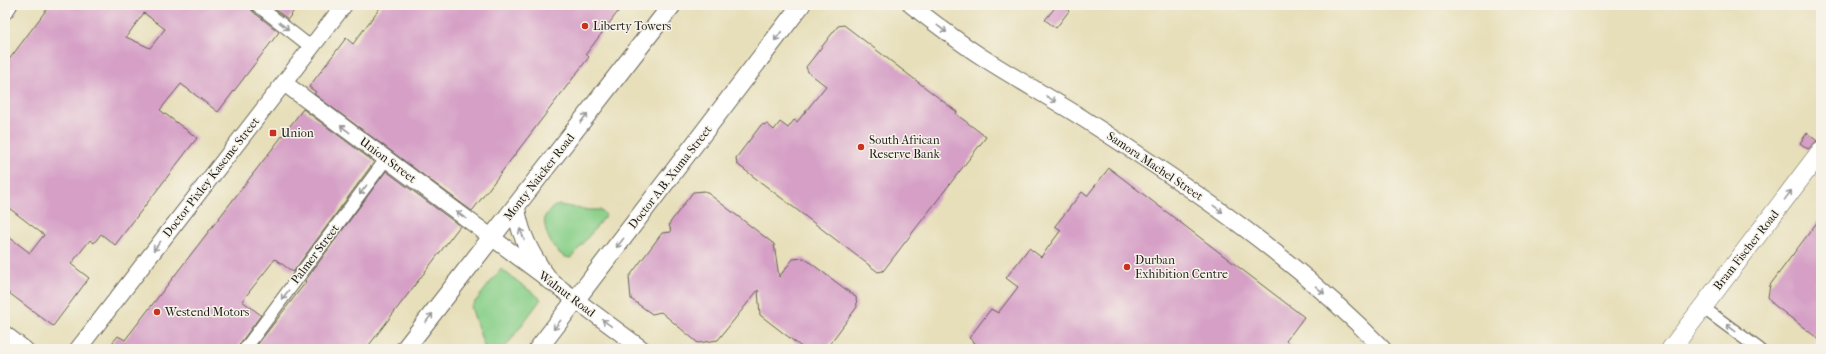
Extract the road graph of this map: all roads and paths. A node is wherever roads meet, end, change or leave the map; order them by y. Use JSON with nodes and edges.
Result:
{"nodes":[{"id":1,"x":9,"y":5,"type":"edge"},
{"id":2,"x":256,"y":5,"type":"edge"},
{"id":3,"x":344,"y":5,"type":"edge"},
{"id":4,"x":672,"y":5,"type":"edge"},
{"id":5,"x":801,"y":5,"type":"edge"},
{"id":6,"x":911,"y":5,"type":"edge"},
{"id":7,"x":5,"y":10,"type":"edge"},
{"id":8,"x":311,"y":47,"type":"junction"},
{"id":9,"x":284,"y":83,"type":"junction"},
{"id":10,"x":1821,"y":151,"type":"edge"},
{"id":11,"x":386,"y":159,"type":"junction"},
{"id":12,"x":516,"y":207,"type":"junction"},
{"id":13,"x":492,"y":238,"type":"junction"},
{"id":14,"x":549,"y":280,"type":"junction"},
{"id":15,"x":576,"y":301,"type":"junction"},
{"id":16,"x":1702,"y":307,"type":"junction"},
{"id":17,"x":5,"y":333,"type":"edge"},
{"id":18,"x":26,"y":349,"type":"edge"},
{"id":19,"x":78,"y":349,"type":"edge"},
{"id":20,"x":245,"y":349,"type":"edge"},
{"id":21,"x":405,"y":349,"type":"edge"},
{"id":22,"x":538,"y":349,"type":"edge"},
{"id":23,"x":642,"y":349,"type":"edge"},
{"id":24,"x":1383,"y":349,"type":"edge"},
{"id":25,"x":1671,"y":349,"type":"edge"},
{"id":26,"x":1759,"y":349,"type":"edge"}],
"edges":[{"from":1,"to":7,"type":"main road"},
{"from":2,"to":8,"type":"street","one_way":true},
{"from":3,"to":8,"type":"main road","name":"Doctor Pixley Kaseme Street"},
{"from":12,"to":4,"type":"main road","name":"Monty Naicker Road","one_way":true},
{"from":5,"to":15,"type":"main road","name":"Doctor A.B. Xuma Street","one_way":true},
{"from":6,"to":24,"type":"main road","name":"Samora Machel Street","one_way":true},
{"from":8,"to":9,"type":"main road","name":"Doctor Pixley Kaseme Street"},
{"from":11,"to":9,"type":"main road","name":"Union Street","one_way":true},
{"from":9,"to":19,"type":"main road","name":"Doctor Pixley Kaseme Street","one_way":true},
{"from":16,"to":10,"type":"highway","name":"Bram Fischer Road","one_way":true},
{"from":13,"to":11,"type":"main road","name":"Union Street","one_way":true},
{"from":11,"to":20,"type":"street","name":"Palmer Street","one_way":true},
{"from":12,"to":13,"type":"main road","name":"Monty Naicker Road"},
{"from":14,"to":12,"type":"main road","one_way":true},
{"from":13,"to":14,"type":"main road","name":"Walnut Road"},
{"from":21,"to":13,"type":"main road","name":"Monty Naicker Road","one_way":true},
{"from":14,"to":15,"type":"main road","name":"Walnut Road"},
{"from":15,"to":22,"type":"main road","name":"Doctor A.B. Xuma Street","one_way":true},
{"from":23,"to":15,"type":"main road","name":"Walnut Road","one_way":true},
{"from":16,"to":25,"type":"highway","name":"Bram Fischer Road"},
{"from":26,"to":16,"type":"street","one_way":true},
{"from":17,"to":18,"type":"street"}]}
